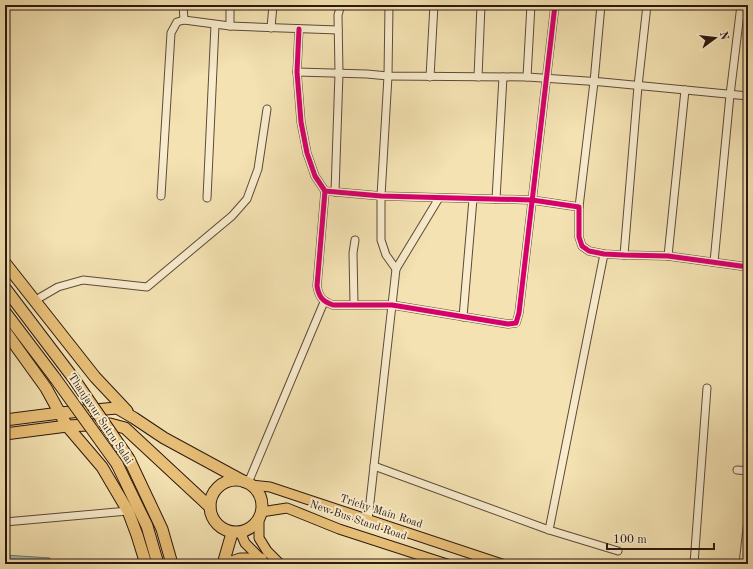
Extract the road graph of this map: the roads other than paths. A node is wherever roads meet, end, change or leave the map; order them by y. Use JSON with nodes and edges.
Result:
{"nodes":[{"id":1,"x":183,"y":5,"type":"edge"},
{"id":2,"x":230,"y":5,"type":"edge"},
{"id":3,"x":273,"y":5,"type":"edge"},
{"id":4,"x":343,"y":5,"type":"edge"},
{"id":5,"x":389,"y":5,"type":"edge"},
{"id":6,"x":434,"y":5,"type":"edge"},
{"id":7,"x":481,"y":5,"type":"edge"},
{"id":8,"x":531,"y":5,"type":"edge"},
{"id":9,"x":555,"y":5,"type":"edge"},
{"id":10,"x":601,"y":5,"type":"edge"},
{"id":11,"x":647,"y":5,"type":"edge"},
{"id":12,"x":740,"y":5,"type":"edge"},
{"id":13,"x":184,"y":20,"type":"junction"},
{"id":14,"x":216,"y":25,"type":"junction"},
{"id":15,"x":230,"y":26,"type":"junction"},
{"id":16,"x":271,"y":28,"type":"junction"},
{"id":17,"x":299,"y":29,"type":"junction"},
{"id":18,"x":338,"y":30,"type":"junction"},
{"id":19,"x":298,"y":72,"type":"junction"},
{"id":20,"x":339,"y":73,"type":"junction"},
{"id":21,"x":388,"y":76,"type":"junction"},
{"id":22,"x":430,"y":77,"type":"junction"},
{"id":23,"x":478,"y":77,"type":"junction"},
{"id":24,"x":503,"y":77,"type":"junction"},
{"id":25,"x":527,"y":77,"type":"junction"},
{"id":26,"x":547,"y":79,"type":"junction"},
{"id":27,"x":594,"y":82,"type":"junction"},
{"id":28,"x":638,"y":86,"type":"junction"},
{"id":29,"x":685,"y":90,"type":"junction"},
{"id":30,"x":730,"y":95,"type":"junction"},
{"id":31,"x":748,"y":96,"type":"edge"},
{"id":32,"x":266,"y":109,"type":"dead end"},
{"id":33,"x":325,"y":191,"type":"junction"},
{"id":34,"x":335,"y":192,"type":"junction"},
{"id":35,"x":161,"y":196,"type":"dead end"},
{"id":36,"x":381,"y":196,"type":"junction"},
{"id":37,"x":207,"y":198,"type":"dead end"},
{"id":38,"x":439,"y":198,"type":"junction"},
{"id":39,"x":472,"y":199,"type":"junction"},
{"id":40,"x":496,"y":199,"type":"junction"},
{"id":41,"x":532,"y":200,"type":"junction"},
{"id":42,"x":579,"y":207,"type":"junction"},
{"id":43,"x":356,"y":240,"type":"dead end"},
{"id":44,"x":604,"y":254,"type":"junction"},
{"id":45,"x":624,"y":255,"type":"junction"},
{"id":46,"x":668,"y":256,"type":"junction"},
{"id":47,"x":714,"y":262,"type":"junction"},
{"id":48,"x":5,"y":263,"type":"edge"},
{"id":49,"x":748,"y":267,"type":"edge"},
{"id":50,"x":396,"y":269,"type":"junction"},
{"id":51,"x":5,"y":288,"type":"edge"},
{"id":52,"x":34,"y":301,"type":"junction"},
{"id":53,"x":324,"y":302,"type":"junction"},
{"id":54,"x":354,"y":304,"type":"junction"},
{"id":55,"x":392,"y":305,"type":"junction"},
{"id":56,"x":5,"y":312,"type":"edge"},
{"id":57,"x":463,"y":317,"type":"junction"},
{"id":58,"x":5,"y":331,"type":"edge"},
{"id":59,"x":46,"y":388,"type":"junction"},
{"id":60,"x":707,"y":388,"type":"dead end"},
{"id":61,"x":60,"y":413,"type":"junction"},
{"id":62,"x":37,"y":417,"type":"junction"},
{"id":63,"x":134,"y":418,"type":"junction"},
{"id":64,"x":5,"y":420,"type":"edge"},
{"id":65,"x":67,"y":426,"type":"junction"},
{"id":66,"x":51,"y":428,"type":"junction"},
{"id":67,"x":5,"y":434,"type":"edge"},
{"id":68,"x":80,"y":442,"type":"junction"},
{"id":69,"x":374,"y":466,"type":"junction"},
{"id":70,"x":737,"y":470,"type":"dead end"},
{"id":71,"x":748,"y":471,"type":"edge"},
{"id":72,"x":248,"y":484,"type":"junction"},
{"id":73,"x":210,"y":507,"type":"junction"},
{"id":74,"x":128,"y":511,"type":"junction"},
{"id":75,"x":260,"y":516,"type":"junction"},
{"id":76,"x":748,"y":518,"type":"edge"},
{"id":77,"x":368,"y":520,"type":"junction"},
{"id":78,"x":5,"y":522,"type":"edge"},
{"id":79,"x":549,"y":530,"type":"junction"},
{"id":80,"x":244,"y":531,"type":"junction"},
{"id":81,"x":232,"y":532,"type":"junction"},
{"id":82,"x":618,"y":551,"type":"dead end"},
{"id":83,"x":264,"y":561,"type":"edge"},
{"id":84,"x":146,"y":564,"type":"edge"},
{"id":85,"x":158,"y":564,"type":"edge"},
{"id":86,"x":172,"y":564,"type":"edge"},
{"id":87,"x":223,"y":564,"type":"edge"},
{"id":88,"x":226,"y":564,"type":"edge"},
{"id":89,"x":280,"y":564,"type":"edge"},
{"id":90,"x":447,"y":564,"type":"edge"},
{"id":91,"x":502,"y":564,"type":"edge"},
{"id":92,"x":694,"y":564,"type":"edge"},
{"id":93,"x":743,"y":564,"type":"edge"}],
"edges":[{"from":1,"to":13,"type":"street"},
{"from":2,"to":15,"type":"street"},
{"from":3,"to":16,"type":"street"},
{"from":4,"to":18,"type":"street"},
{"from":5,"to":21,"type":"street"},
{"from":6,"to":22,"type":"street"},
{"from":7,"to":23,"type":"street"},
{"from":8,"to":25,"type":"street"},
{"from":9,"to":26,"type":"street"},
{"from":10,"to":27,"type":"street"},
{"from":11,"to":28,"type":"street"},
{"from":12,"to":30,"type":"street"},
{"from":13,"to":14,"type":"street"},
{"from":13,"to":35,"type":"street"},
{"from":14,"to":15,"type":"street"},
{"from":14,"to":37,"type":"street"},
{"from":15,"to":16,"type":"street"},
{"from":16,"to":17,"type":"street"},
{"from":17,"to":18,"type":"street"},
{"from":17,"to":19,"type":"street"},
{"from":18,"to":20,"type":"street"},
{"from":19,"to":20,"type":"street"},
{"from":19,"to":33,"type":"street"},
{"from":20,"to":21,"type":"street"},
{"from":20,"to":34,"type":"street"},
{"from":21,"to":22,"type":"street"},
{"from":21,"to":36,"type":"street"},
{"from":22,"to":23,"type":"street"},
{"from":23,"to":24,"type":"street"},
{"from":24,"to":25,"type":"street"},
{"from":24,"to":40,"type":"street"},
{"from":25,"to":26,"type":"street"},
{"from":26,"to":27,"type":"street"},
{"from":26,"to":41,"type":"street"},
{"from":27,"to":28,"type":"street"},
{"from":27,"to":42,"type":"street"},
{"from":28,"to":29,"type":"street"},
{"from":28,"to":45,"type":"street"},
{"from":29,"to":30,"type":"street"},
{"from":29,"to":46,"type":"street"},
{"from":30,"to":31,"type":"street"},
{"from":30,"to":47,"type":"street"},
{"from":32,"to":52,"type":"street"},
{"from":33,"to":34,"type":"street"},
{"from":33,"to":53,"type":"street"},
{"from":34,"to":36,"type":"street"},
{"from":36,"to":38,"type":"street"},
{"from":36,"to":50,"type":"street"},
{"from":38,"to":39,"type":"street"},
{"from":38,"to":50,"type":"street"},
{"from":39,"to":40,"type":"street"},
{"from":39,"to":57,"type":"street"},
{"from":40,"to":41,"type":"street"},
{"from":41,"to":42,"type":"street"},
{"from":41,"to":57,"type":"street"},
{"from":42,"to":44,"type":"street"},
{"from":43,"to":54,"type":"street"},
{"from":44,"to":45,"type":"street"},
{"from":44,"to":79,"type":"street"},
{"from":45,"to":46,"type":"street"},
{"from":46,"to":47,"type":"street"},
{"from":47,"to":49,"type":"street"},
{"from":48,"to":52,"type":"highway"},
{"from":50,"to":55,"type":"street"},
{"from":51,"to":86,"type":"highway","name":"Thanjavur Sutru Salai","bridge":true},
{"from":52,"to":63,"type":"highway"},
{"from":53,"to":54,"type":"street"},
{"from":53,"to":72,"type":"street"},
{"from":54,"to":55,"type":"street"},
{"from":55,"to":57,"type":"street"},
{"from":55,"to":69,"type":"street"},
{"from":56,"to":85,"type":"highway","name":"Thanjavur Sutru Salai","bridge":true},
{"from":58,"to":59,"type":"highway"},
{"from":59,"to":61,"type":"highway"},
{"from":59,"to":62,"type":"highway"},
{"from":60,"to":92,"type":"street"},
{"from":61,"to":62,"type":"highway"},
{"from":61,"to":63,"type":"highway"},
{"from":61,"to":65,"type":"highway"},
{"from":62,"to":64,"type":"highway"},
{"from":63,"to":72,"type":"highway"},
{"from":65,"to":66,"type":"highway"},
{"from":65,"to":68,"type":"highway"},
{"from":65,"to":73,"type":"highway"},
{"from":66,"to":67,"type":"highway"},
{"from":66,"to":68,"type":"highway"},
{"from":68,"to":74,"type":"highway"},
{"from":69,"to":77,"type":"street"},
{"from":69,"to":79,"type":"street"},
{"from":70,"to":71,"type":"street"},
{"from":72,"to":73,"type":"highway"},
{"from":72,"to":75,"type":"highway"},
{"from":72,"to":77,"type":"main road","name":"Trichy Main Road"},
{"from":73,"to":81,"type":"highway"},
{"from":74,"to":78,"type":"street"},
{"from":74,"to":84,"type":"highway"},
{"from":75,"to":80,"type":"highway"},
{"from":75,"to":89,"type":"main road"},
{"from":75,"to":90,"type":"main road","name":"New Bus Stand Road"},
{"from":76,"to":93,"type":"street"},
{"from":77,"to":91,"type":"main road","name":"Trichy Main Road"},
{"from":79,"to":82,"type":"street"},
{"from":80,"to":81,"type":"highway"},
{"from":80,"to":83,"type":"main road"},
{"from":81,"to":87,"type":"highway"},
{"from":83,"to":88,"type":"highway"}]}
